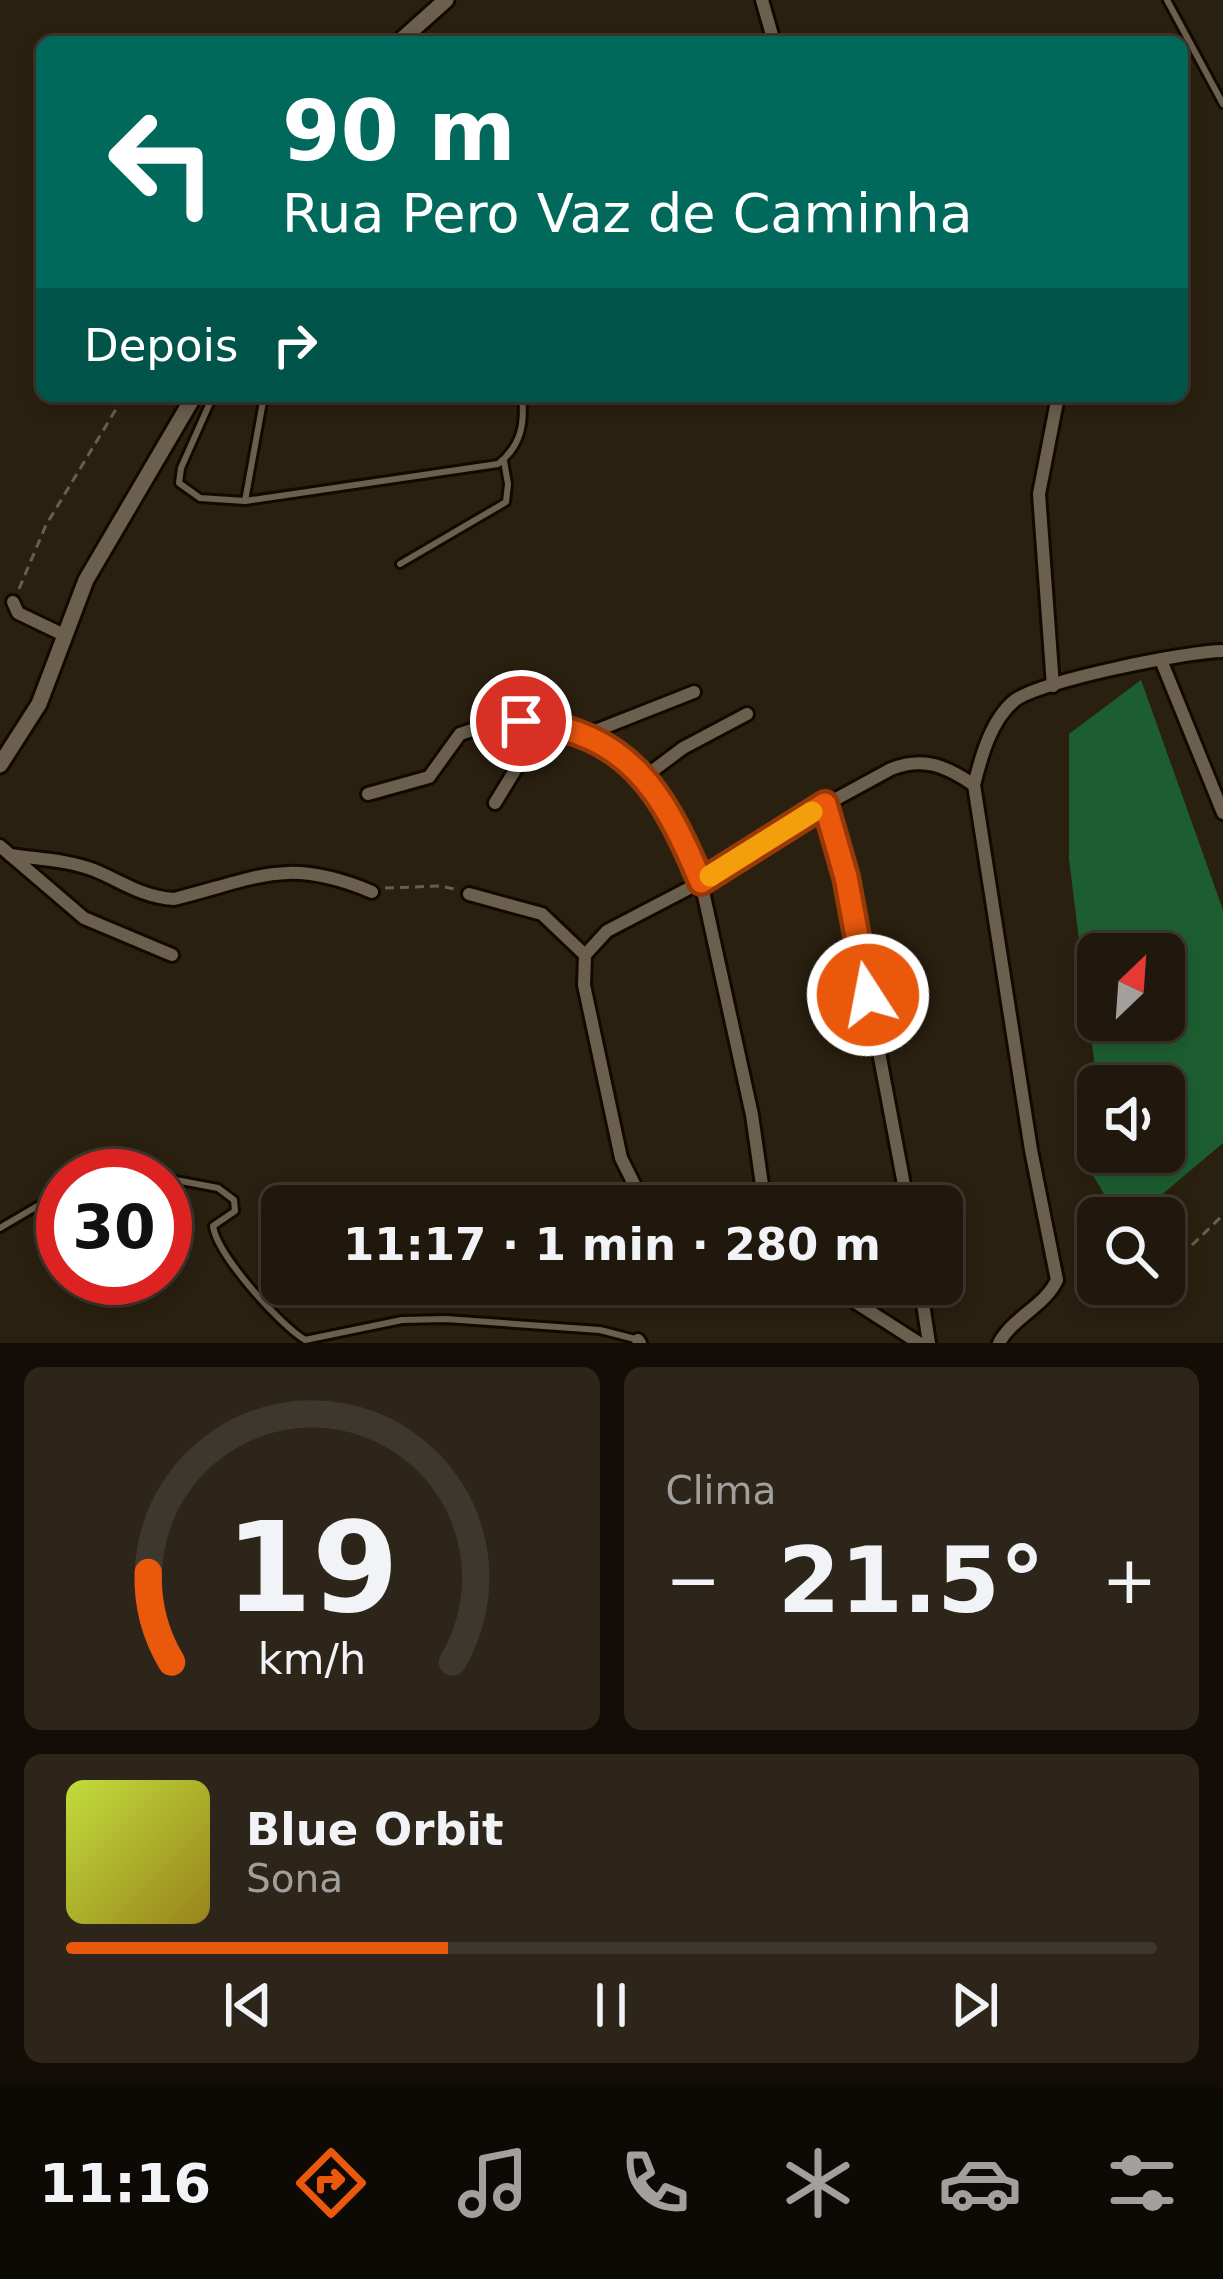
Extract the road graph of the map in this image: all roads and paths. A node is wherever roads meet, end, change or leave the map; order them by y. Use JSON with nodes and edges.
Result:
{"nodes":[{"id":1,"x":446,"y":0,"type":"edge"},
{"id":2,"x":762,"y":0,"type":"edge"},
{"id":3,"x":1167,"y":0,"type":"edge"},
{"id":4,"x":406,"y":36,"type":"edge"},
{"id":5,"x":772,"y":36,"type":"edge"},
{"id":6,"x":1186,"y":36,"type":"edge"},
{"id":7,"x":1188,"y":39,"type":"edge"},
{"id":8,"x":1223,"y":104,"type":"edge"},
{"id":9,"x":120,"y":402,"type":"edge"},
{"id":10,"x":190,"y":402,"type":"edge"},
{"id":11,"x":210,"y":402,"type":"edge"},
{"id":12,"x":263,"y":402,"type":"edge"},
{"id":13,"x":522,"y":402,"type":"edge"},
{"id":14,"x":1057,"y":402,"type":"edge"},
{"id":15,"x":504,"y":460,"type":"junction"},
{"id":16,"x":245,"y":501,"type":"junction"},
{"id":17,"x":400,"y":564,"type":"dead end"},
{"id":18,"x":13,"y":602,"type":"joint"},
{"id":19,"x":66,"y":636,"type":"junction"},
{"id":20,"x":1223,"y":652,"type":"edge"},
{"id":21,"x":1161,"y":660,"type":"junction"},
{"id":22,"x":1053,"y":686,"type":"junction"},
{"id":23,"x":694,"y":692,"type":"dead end"},
{"id":24,"x":747,"y":714,"type":"dead end"},
{"id":25,"x":544,"y":723,"type":"junction"},
{"id":26,"x":585,"y":735,"type":"junction"},
{"id":27,"x":0,"y":765,"type":"edge"},
{"id":28,"x":643,"y":778,"type":"junction"},
{"id":29,"x":974,"y":784,"type":"junction"},
{"id":30,"x":368,"y":794,"type":"dead end"},
{"id":31,"x":495,"y":803,"type":"dead end"},
{"id":32,"x":825,"y":804,"type":"junction"},
{"id":33,"x":1223,"y":813,"type":"edge"},
{"id":34,"x":5,"y":850,"type":"edge"},
{"id":35,"x":701,"y":882,"type":"junction"},
{"id":36,"x":372,"y":892,"type":"joint"},
{"id":37,"x":469,"y":894,"type":"joint"},
{"id":38,"x":172,"y":955,"type":"dead end"},
{"id":39,"x":585,"y":955,"type":"junction"},
{"id":40,"x":192,"y":1182,"type":"edge"},
{"id":41,"x":636,"y":1185,"type":"edge"},
{"id":42,"x":762,"y":1185,"type":"edge"},
{"id":43,"x":904,"y":1185,"type":"edge"},
{"id":44,"x":36,"y":1207,"type":"edge"},
{"id":45,"x":1223,"y":1215,"type":"edge"},
{"id":46,"x":0,"y":1228,"type":"edge"},
{"id":47,"x":1192,"y":1245,"type":"dead end"},
{"id":48,"x":860,"y":1305,"type":"edge"},
{"id":49,"x":923,"y":1305,"type":"edge"},
{"id":50,"x":639,"y":1342,"type":"edge"},
{"id":51,"x":919,"y":1343,"type":"edge"},
{"id":52,"x":929,"y":1343,"type":"edge"},
{"id":53,"x":1000,"y":1343,"type":"edge"}],
"edges":[{"from":1,"to":4,"type":"street"},
{"from":2,"to":5,"type":"street"},
{"from":3,"to":6,"type":"lane"},
{"from":7,"to":8,"type":"lane"},
{"from":9,"to":18,"type":"path"},
{"from":10,"to":19,"type":"street"},
{"from":11,"to":16,"type":"lane"},
{"from":12,"to":16,"type":"lane"},
{"from":13,"to":15,"type":"lane"},
{"from":14,"to":22,"type":"street"},
{"from":15,"to":16,"type":"lane"},
{"from":15,"to":17,"type":"lane"},
{"from":18,"to":19,"type":"street"},
{"from":19,"to":27,"type":"street"},
{"from":20,"to":21,"type":"street"},
{"from":21,"to":22,"type":"street"},
{"from":21,"to":33,"type":"street"},
{"from":22,"to":29,"type":"street"},
{"from":23,"to":26,"type":"street"},
{"from":24,"to":28,"type":"street"},
{"from":25,"to":26,"type":"street"},
{"from":25,"to":30,"type":"street"},
{"from":25,"to":31,"type":"street"},
{"from":26,"to":28,"type":"street"},
{"from":28,"to":35,"type":"street"},
{"from":29,"to":32,"type":"street"},
{"from":29,"to":53,"type":"street"},
{"from":32,"to":35,"type":"street"},
{"from":32,"to":43,"type":"street"},
{"from":34,"to":36,"type":"street"},
{"from":34,"to":38,"type":"street"},
{"from":35,"to":39,"type":"street"},
{"from":35,"to":42,"type":"street"},
{"from":36,"to":37,"type":"path"},
{"from":37,"to":39,"type":"street"},
{"from":39,"to":41,"type":"street"},
{"from":40,"to":50,"type":"lane"},
{"from":44,"to":46,"type":"lane"},
{"from":45,"to":47,"type":"path"},
{"from":48,"to":51,"type":"street"},
{"from":49,"to":52,"type":"street"}]}
